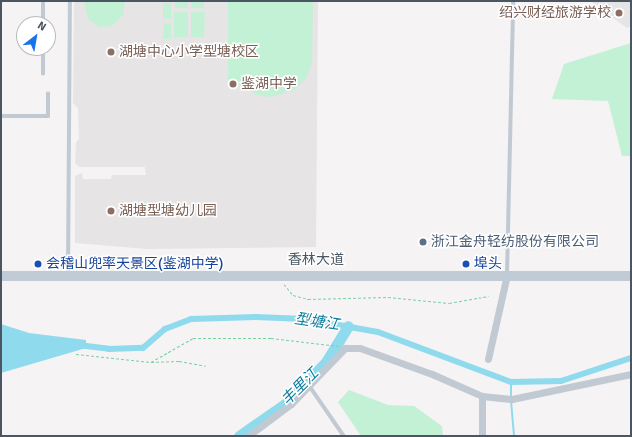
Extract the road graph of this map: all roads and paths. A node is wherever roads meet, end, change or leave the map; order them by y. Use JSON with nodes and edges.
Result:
{"nodes":[{"id":1,"x":44,"y":1,"type":"edge"},
{"id":2,"x":70,"y":1,"type":"edge"},
{"id":3,"x":513,"y":1,"type":"edge"},
{"id":4,"x":43,"y":16,"type":"edge"},
{"id":5,"x":43,"y":56,"type":"edge"},
{"id":6,"x":42,"y":74,"type":"dead end"},
{"id":7,"x":48,"y":94,"type":"dead end"},
{"id":8,"x":1,"y":116,"type":"edge"},
{"id":9,"x":280,"y":274,"type":"junction"},
{"id":10,"x":68,"y":275,"type":"junction"},
{"id":11,"x":507,"y":275,"type":"junction"},
{"id":12,"x":1,"y":276,"type":"edge"},
{"id":13,"x":631,"y":276,"type":"edge"},
{"id":14,"x":488,"y":296,"type":"dead end"},
{"id":15,"x":332,"y":344,"type":"dead end"},
{"id":16,"x":76,"y":354,"type":"dead end"},
{"id":17,"x":488,"y":359,"type":"dead end"},
{"id":18,"x":151,"y":362,"type":"junction"},
{"id":19,"x":206,"y":366,"type":"dead end"},
{"id":20,"x":631,"y":374,"type":"edge"},
{"id":21,"x":309,"y":385,"type":"junction"},
{"id":22,"x":482,"y":396,"type":"junction"},
{"id":23,"x":248,"y":436,"type":"edge"},
{"id":24,"x":344,"y":436,"type":"edge"},
{"id":25,"x":482,"y":436,"type":"edge"}],
"edges":[{"from":1,"to":4,"type":"lane"},
{"from":2,"to":10,"type":"lane"},
{"from":3,"to":11,"type":"lane"},
{"from":5,"to":6,"type":"lane"},
{"from":7,"to":8,"type":"lane"},
{"from":9,"to":10,"type":"main road","name":"香林大道"},
{"from":9,"to":11,"type":"main road","name":"香林大道"},
{"from":9,"to":14,"type":"path"},
{"from":10,"to":12,"type":"main road","name":"香林大道"},
{"from":11,"to":13,"type":"main road","name":"香林大道"},
{"from":11,"to":17,"type":"street"},
{"from":15,"to":18,"type":"path"},
{"from":16,"to":18,"type":"path"},
{"from":18,"to":19,"type":"path"},
{"from":20,"to":22,"type":"street"},
{"from":21,"to":22,"type":"street"},
{"from":21,"to":23,"type":"street"},
{"from":21,"to":24,"type":"lane"},
{"from":22,"to":25,"type":"street"}]}
